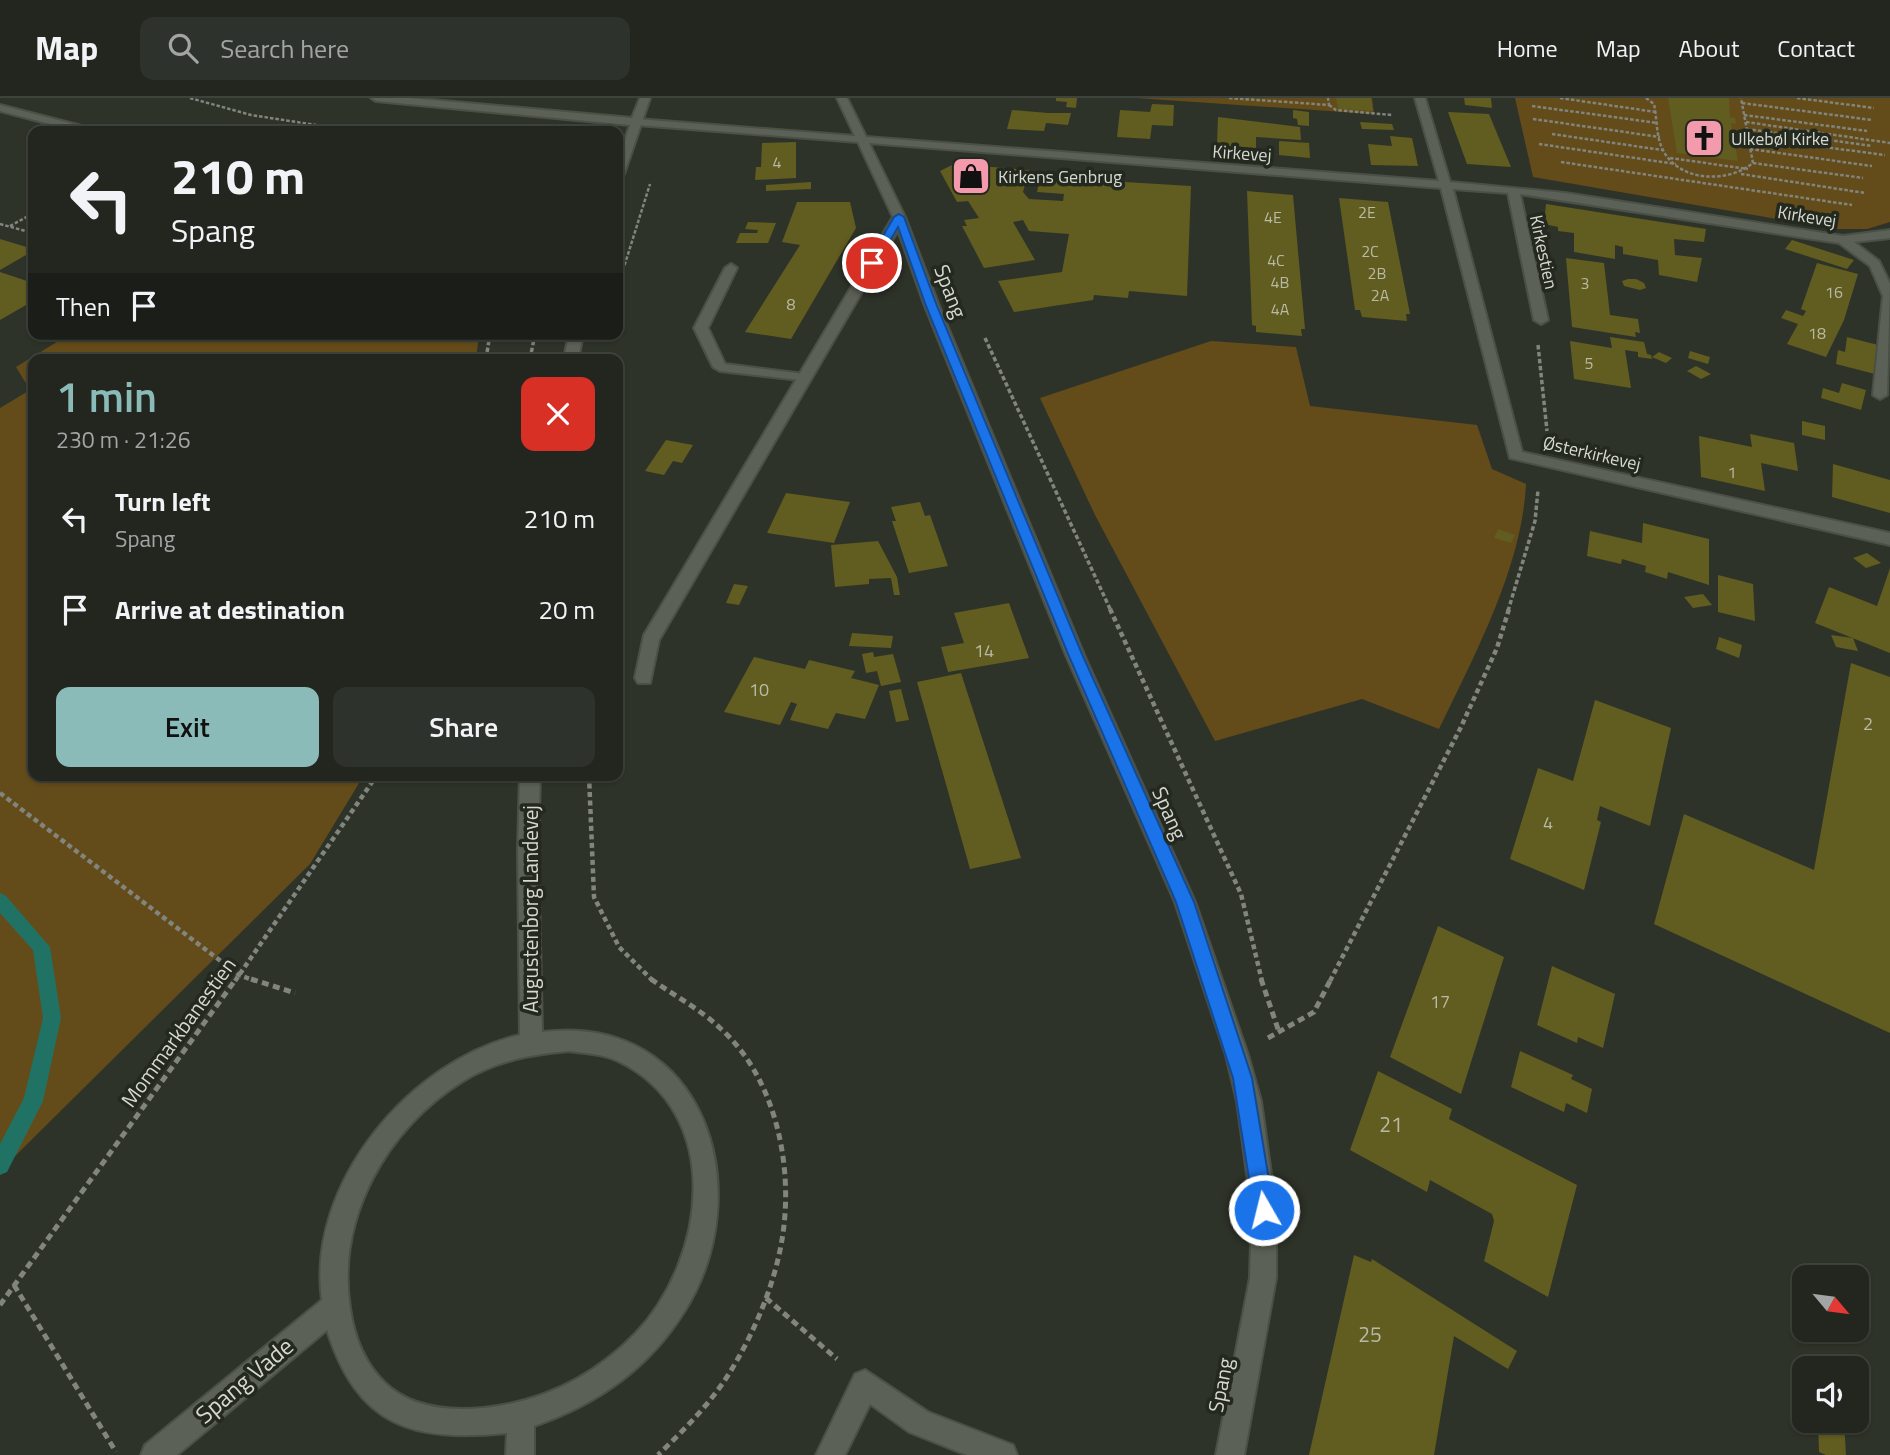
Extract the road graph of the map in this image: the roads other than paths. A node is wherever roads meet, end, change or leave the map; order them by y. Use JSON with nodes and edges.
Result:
{"nodes":[{"id":1,"x":376,"y":98,"type":"edge"},
{"id":2,"x":645,"y":98,"type":"edge"},
{"id":3,"x":842,"y":98,"type":"edge"},
{"id":4,"x":1420,"y":98,"type":"edge"},
{"id":5,"x":0,"y":108,"type":"edge"},
{"id":6,"x":637,"y":122,"type":"junction"},
{"id":7,"x":70,"y":126,"type":"edge"},
{"id":8,"x":860,"y":141,"type":"junction"},
{"id":9,"x":623,"y":160,"type":"edge"},
{"id":10,"x":1446,"y":186,"type":"junction"},
{"id":11,"x":1513,"y":190,"type":"junction"},
{"id":12,"x":899,"y":217,"type":"junction"},
{"id":13,"x":1890,"y":233,"type":"edge"},
{"id":14,"x":1843,"y":240,"type":"junction"},
{"id":15,"x":730,"y":268,"type":"dead end"},
{"id":16,"x":1541,"y":320,"type":"road end"},
{"id":17,"x":804,"y":378,"type":"junction"},
{"id":18,"x":1880,"y":395,"type":"dead end"},
{"id":19,"x":1890,"y":539,"type":"edge"},
{"id":20,"x":644,"y":678,"type":"dead end"},
{"id":21,"x":530,"y":781,"type":"edge"},
{"id":22,"x":531,"y":1043,"type":"junction"},
{"id":23,"x":334,"y":1307,"type":"junction"},
{"id":24,"x":521,"y":1427,"type":"junction"},
{"id":25,"x":155,"y":1455,"type":"edge"},
{"id":26,"x":520,"y":1455,"type":"edge"},
{"id":27,"x":830,"y":1455,"type":"edge"},
{"id":28,"x":1003,"y":1455,"type":"edge"},
{"id":29,"x":1230,"y":1455,"type":"edge"}],
"edges":[{"from":1,"to":6,"type":"street","name":"Kirkevej"},
{"from":2,"to":6,"type":"street"},
{"from":3,"to":8,"type":"street","name":"Spang"},
{"from":4,"to":10,"type":"street"},
{"from":5,"to":7,"type":"street"},
{"from":6,"to":8,"type":"street","name":"Kirkevej"},
{"from":6,"to":9,"type":"street"},
{"from":8,"to":10,"type":"street","name":"Kirkevej"},
{"from":8,"to":12,"type":"street","name":"Spang"},
{"from":10,"to":11,"type":"street","name":"Kirkevej"},
{"from":10,"to":19,"type":"street","name":"Østerkirkevej"},
{"from":11,"to":14,"type":"street","name":"Kirkevej"},
{"from":11,"to":16,"type":"street","name":"Kirkestien"},
{"from":12,"to":17,"type":"street"},
{"from":12,"to":29,"type":"street","name":"Spang"},
{"from":13,"to":14,"type":"street","name":"Kirkevej"},
{"from":14,"to":18,"type":"street","name":"Kirkevej"},
{"from":15,"to":17,"type":"street"},
{"from":17,"to":20,"type":"street"},
{"from":21,"to":22,"type":"street","name":"Augustenborg Landevej"},
{"from":22,"to":23,"type":"street"},
{"from":22,"to":24,"type":"street"},
{"from":23,"to":24,"type":"street"},
{"from":23,"to":25,"type":"street","name":"Spang Vade"},
{"from":24,"to":26,"type":"street"},
{"from":27,"to":28,"type":"street"}]}
